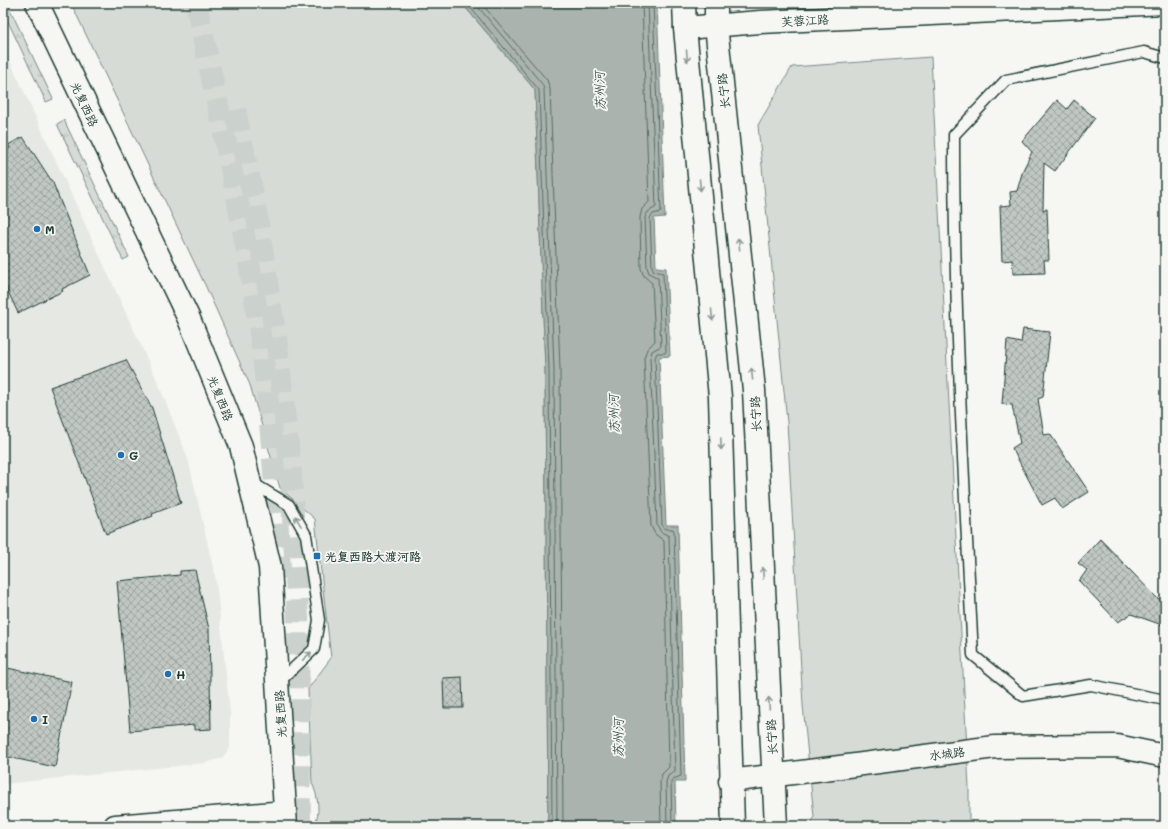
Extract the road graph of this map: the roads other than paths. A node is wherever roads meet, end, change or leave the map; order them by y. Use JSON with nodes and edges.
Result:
{"nodes":[{"id":1,"x":37,"y":3,"type":"edge"},
{"id":2,"x":684,"y":3,"type":"edge"},
{"id":3,"x":716,"y":3,"type":"edge"},
{"id":4,"x":1165,"y":3,"type":"edge"},
{"id":5,"x":716,"y":25,"type":"junction"},
{"id":6,"x":685,"y":28,"type":"junction"},
{"id":7,"x":1165,"y":58,"type":"edge"},
{"id":8,"x":249,"y":481,"type":"junction"},
{"id":9,"x":278,"y":683,"type":"junction"},
{"id":10,"x":1165,"y":700,"type":"edge"},
{"id":11,"x":1165,"y":756,"type":"edge"},
{"id":12,"x":773,"y":775,"type":"junction"},
{"id":13,"x":730,"y":781,"type":"junction"},
{"id":14,"x":285,"y":819,"type":"edge"},
{"id":15,"x":115,"y":826,"type":"edge"},
{"id":16,"x":733,"y":826,"type":"edge"},
{"id":17,"x":776,"y":826,"type":"edge"}],
"edges":[{"from":1,"to":8,"type":"street","name":"光复西路"},
{"from":2,"to":6,"type":"street"},
{"from":3,"to":5,"type":"street","name":"长宁路"},
{"from":4,"to":5,"type":"street","name":"芙蓉江路"},
{"from":5,"to":6,"type":"street","name":"芙蓉江路"},
{"from":12,"to":5,"type":"street","name":"长宁路","one_way":true},
{"from":6,"to":13,"type":"street","one_way":true},
{"from":7,"to":10,"type":"lane"},
{"from":8,"to":9,"type":"street","name":"光复西路"},
{"from":9,"to":8,"type":"lane","one_way":true},
{"from":9,"to":14,"type":"street","name":"光复西路"},
{"from":11,"to":12,"type":"street","name":"水城路"},
{"from":12,"to":13,"type":"street","name":"水城路"},
{"from":12,"to":17,"type":"street","name":"长宁路"},
{"from":13,"to":16,"type":"street"},
{"from":14,"to":15,"type":"street"}]}
